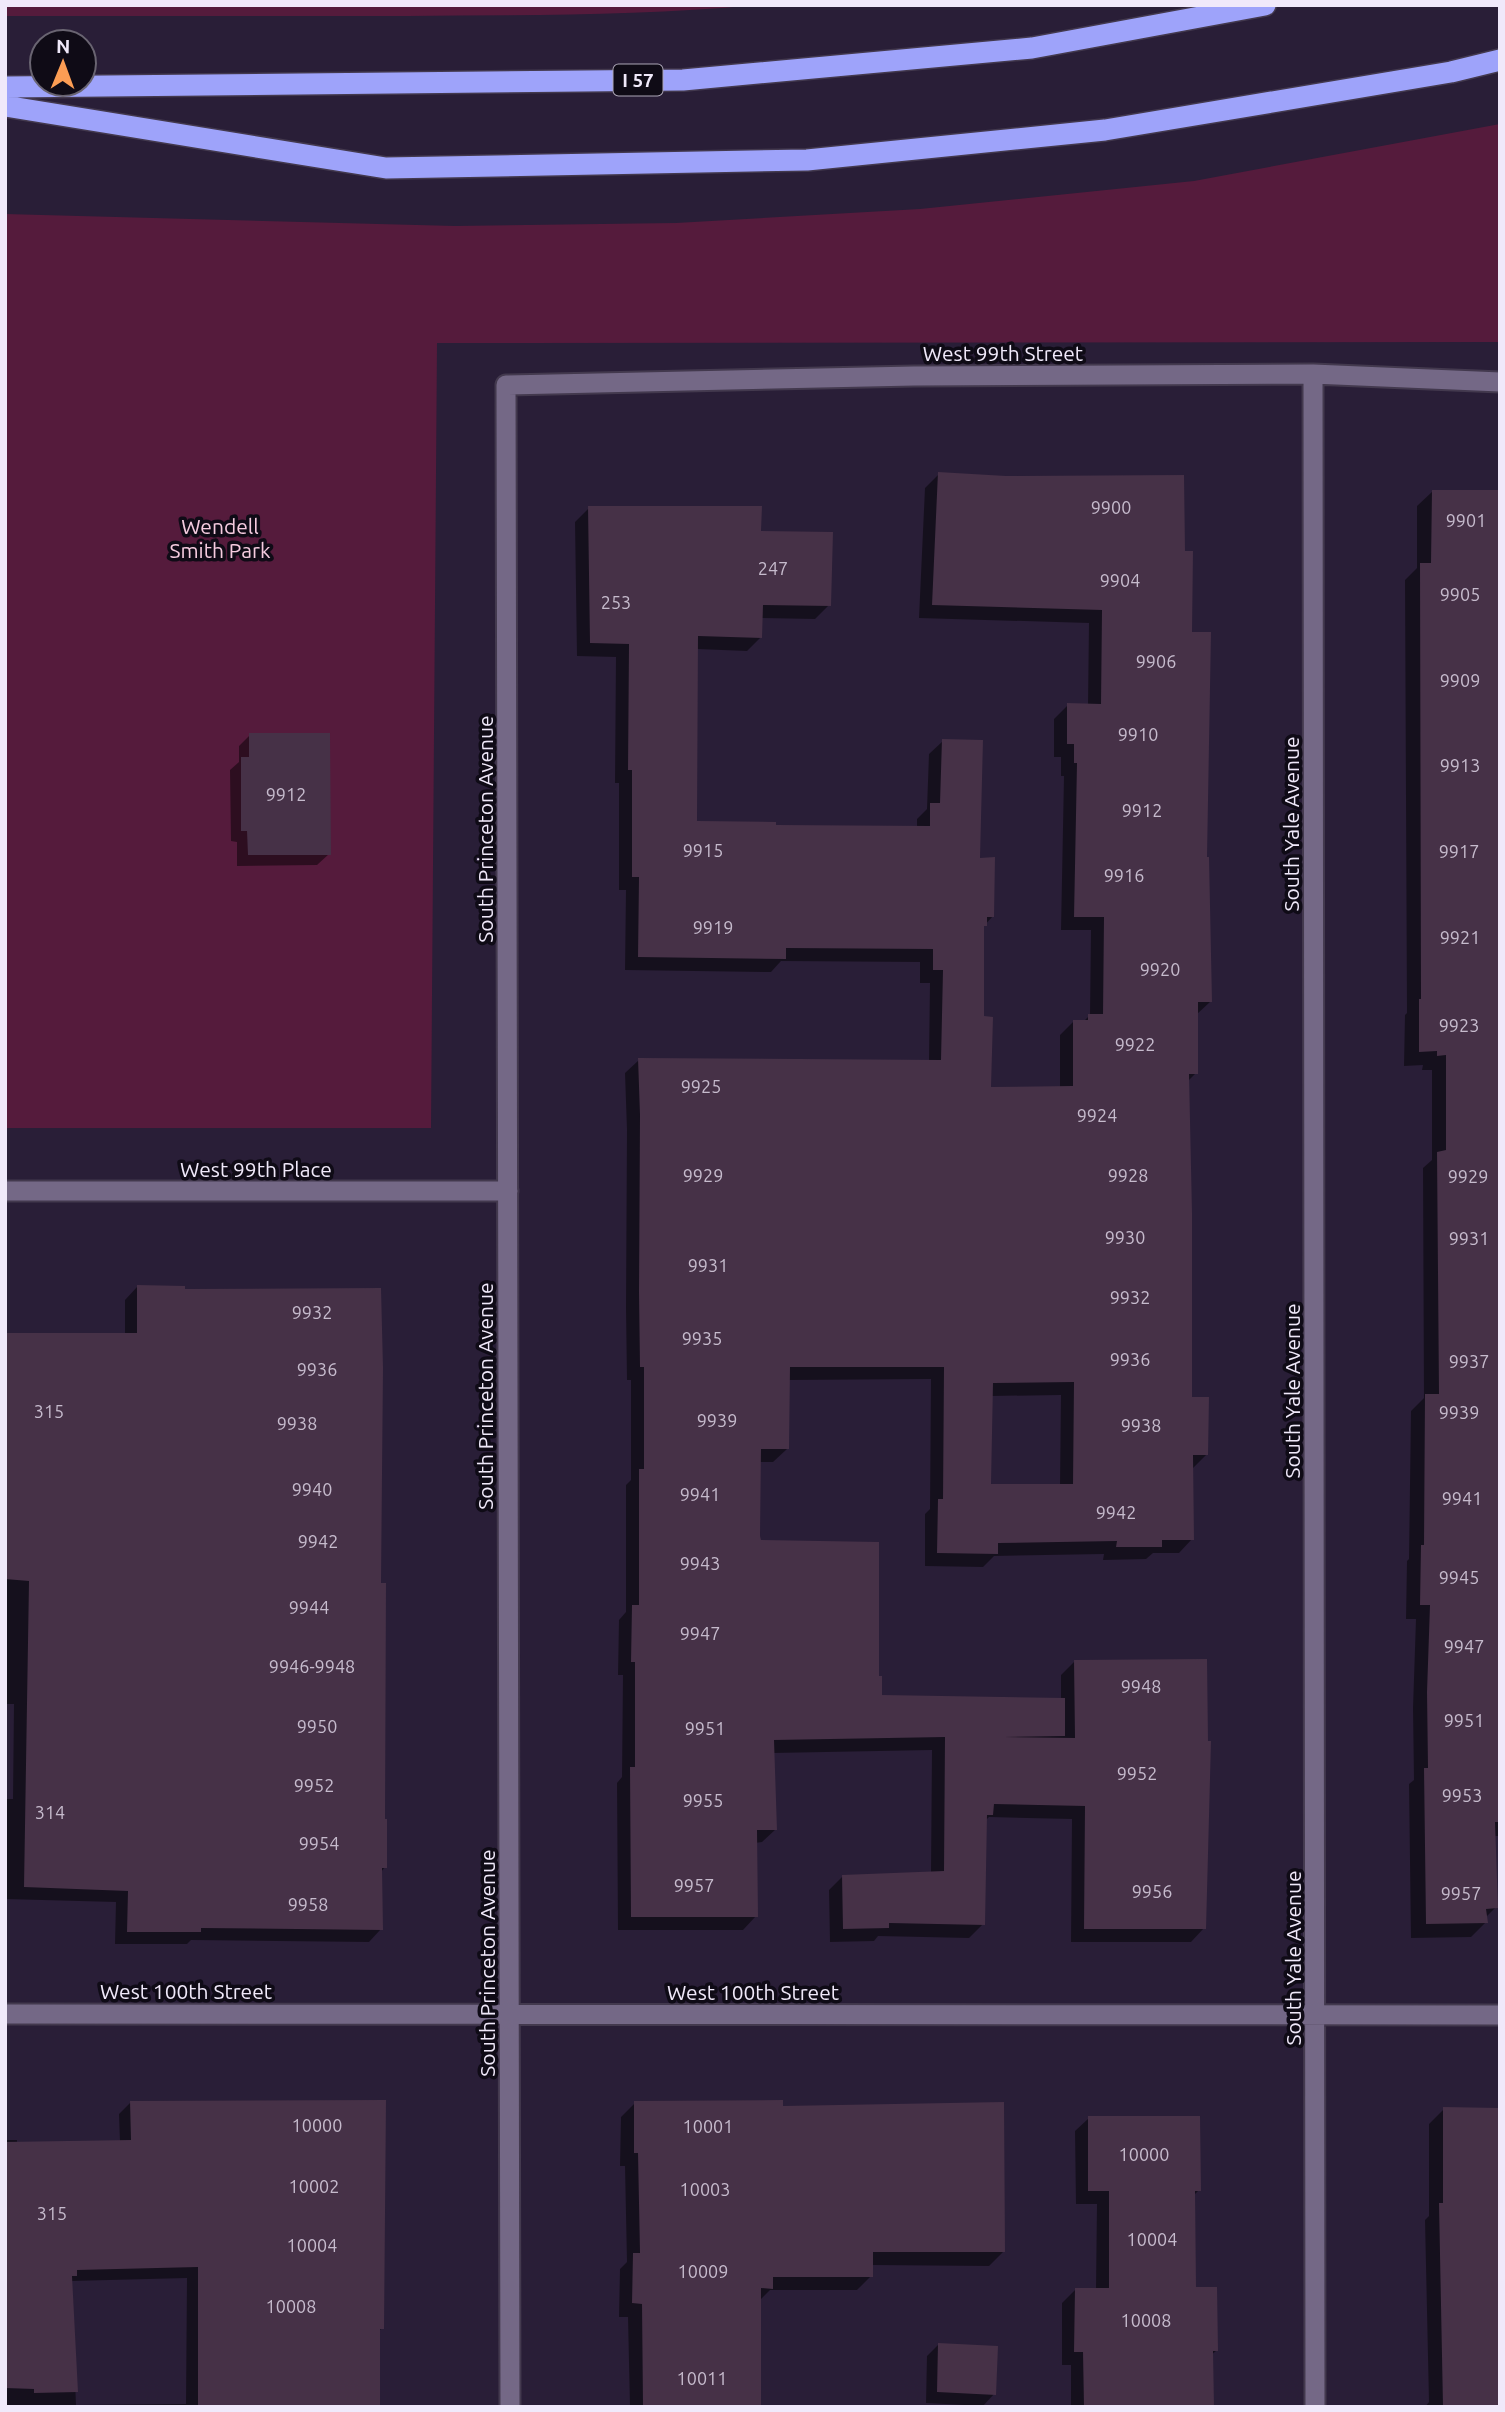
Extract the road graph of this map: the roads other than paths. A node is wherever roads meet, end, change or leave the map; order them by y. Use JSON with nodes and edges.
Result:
{"nodes":[{"id":1,"x":1265,"y":5,"type":"edge"},
{"id":2,"x":1500,"y":60,"type":"edge"},
{"id":3,"x":5,"y":88,"type":"edge"},
{"id":4,"x":5,"y":106,"type":"edge"},
{"id":5,"x":1313,"y":374,"type":"junction"},
{"id":6,"x":1500,"y":382,"type":"edge"},
{"id":7,"x":506,"y":386,"type":"joint"},
{"id":8,"x":5,"y":1191,"type":"edge"},
{"id":9,"x":508,"y":1191,"type":"junction"},
{"id":10,"x":5,"y":2014,"type":"edge"},
{"id":11,"x":1316,"y":2014,"type":"junction"},
{"id":12,"x":509,"y":2015,"type":"junction"},
{"id":13,"x":1500,"y":2015,"type":"edge"},
{"id":14,"x":510,"y":2407,"type":"edge"},
{"id":15,"x":1315,"y":2407,"type":"edge"}],
"edges":[{"from":1,"to":3,"type":"highway","number":"I 57"},
{"from":2,"to":4,"type":"highway"},
{"from":5,"to":6,"type":"street","name":"West 99th Street"},
{"from":5,"to":7,"type":"street","name":"West 99th Street"},
{"from":5,"to":11,"type":"street","name":"South Yale Avenue"},
{"from":7,"to":9,"type":"street","name":"South Princeton Avenue"},
{"from":8,"to":9,"type":"street","name":"West 99th Place"},
{"from":9,"to":12,"type":"street","name":"South Princeton Avenue"},
{"from":10,"to":12,"type":"street","name":"West 100th Street"},
{"from":11,"to":12,"type":"street","name":"West 100th Street"},
{"from":11,"to":13,"type":"street","name":"West 100th Street"},
{"from":11,"to":15,"type":"street","name":"South Yale Avenue"},
{"from":12,"to":14,"type":"street","name":"South Princeton Avenue"}]}
